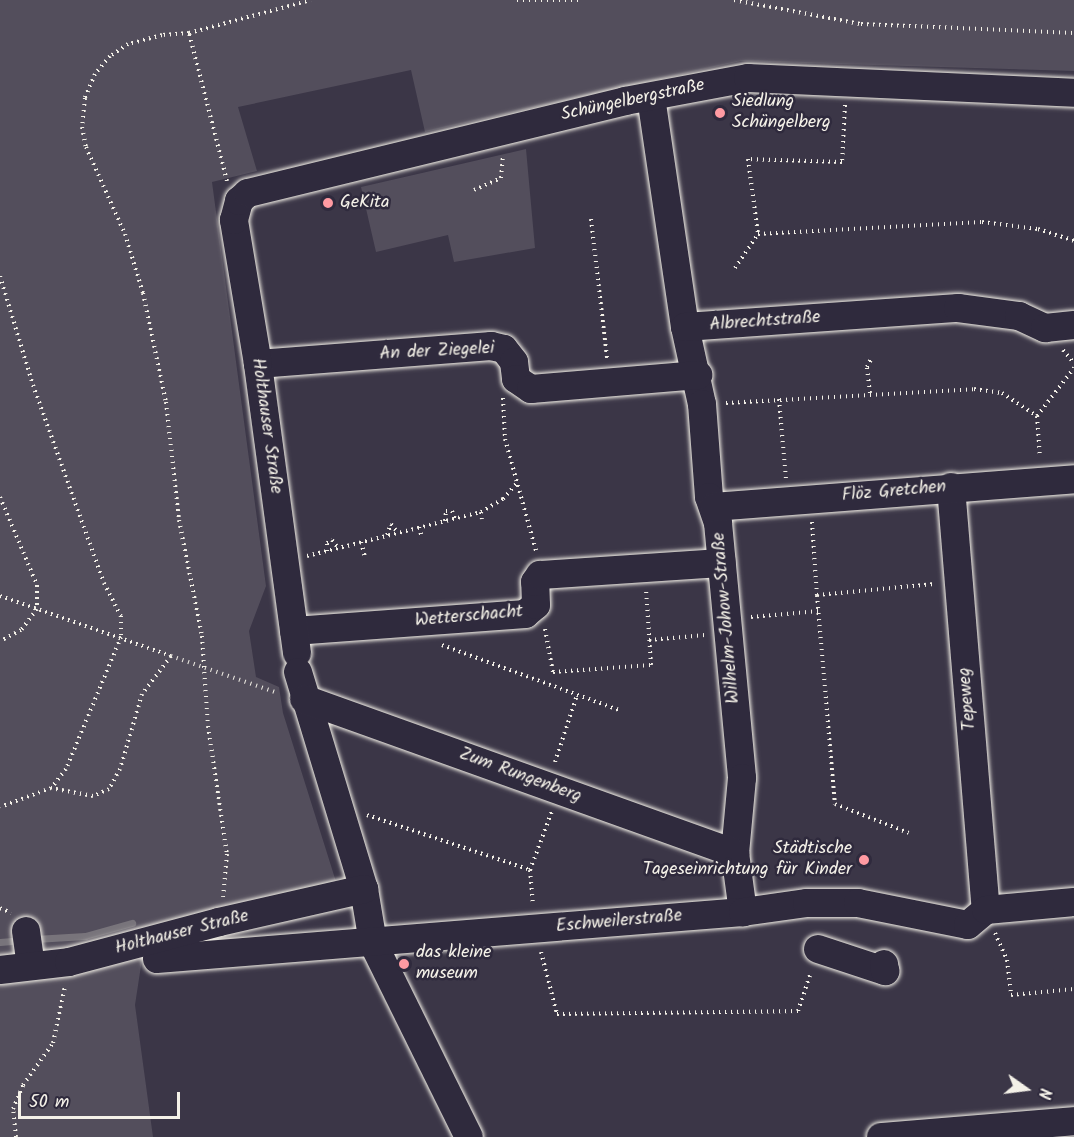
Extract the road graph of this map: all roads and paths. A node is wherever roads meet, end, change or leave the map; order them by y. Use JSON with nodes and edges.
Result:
{"nodes":[{"id":1,"x":311,"y":0,"type":"edge"},
{"id":2,"x":517,"y":0,"type":"edge"},
{"id":3,"x":584,"y":0,"type":"edge"},
{"id":4,"x":734,"y":0,"type":"edge"},
{"id":5,"x":189,"y":33,"type":"junction"},
{"id":6,"x":1074,"y":33,"type":"edge"},
{"id":7,"x":847,"y":80,"type":"junction"},
{"id":8,"x":1074,"y":93,"type":"edge"},
{"id":9,"x":651,"y":97,"type":"junction"},
{"id":10,"x":501,"y":132,"type":"junction"},
{"id":11,"x":474,"y":190,"type":"dead end"},
{"id":12,"x":233,"y":192,"type":"junction"},
{"id":13,"x":591,"y":219,"type":"dead end"},
{"id":14,"x":758,"y":234,"type":"junction"},
{"id":15,"x":1074,"y":242,"type":"edge"},
{"id":16,"x":735,"y":268,"type":"dead end"},
{"id":17,"x":0,"y":276,"type":"edge"},
{"id":18,"x":1074,"y":325,"type":"edge"},
{"id":19,"x":685,"y":327,"type":"junction"},
{"id":20,"x":871,"y":359,"type":"dead end"},
{"id":21,"x":258,"y":364,"type":"junction"},
{"id":22,"x":1074,"y":368,"type":"edge"},
{"id":23,"x":698,"y":375,"type":"junction"},
{"id":24,"x":516,"y":379,"type":"junction"},
{"id":25,"x":608,"y":383,"type":"junction"},
{"id":26,"x":870,"y":394,"type":"junction"},
{"id":27,"x":779,"y":399,"type":"junction"},
{"id":28,"x":702,"y":404,"type":"junction"},
{"id":29,"x":1037,"y":416,"type":"junction"},
{"id":30,"x":1074,"y":479,"type":"edge"},
{"id":31,"x":1041,"y":481,"type":"junction"},
{"id":32,"x":518,"y":482,"type":"junction"},
{"id":33,"x":951,"y":487,"type":"junction"},
{"id":34,"x":0,"y":497,"type":"edge"},
{"id":35,"x":799,"y":500,"type":"junction"},
{"id":36,"x":714,"y":507,"type":"junction"},
{"id":37,"x":481,"y":512,"type":"junction"},
{"id":38,"x":455,"y":519,"type":"junction"},
{"id":39,"x":482,"y":519,"type":"dead end"},
{"id":40,"x":445,"y":521,"type":"junction"},
{"id":41,"x":419,"y":527,"type":"junction"},
{"id":42,"x":398,"y":533,"type":"junction"},
{"id":43,"x":387,"y":536,"type":"junction"},
{"id":44,"x":422,"y":538,"type":"dead end"},
{"id":45,"x":361,"y":542,"type":"junction"},
{"id":46,"x":338,"y":548,"type":"junction"},
{"id":47,"x":327,"y":551,"type":"junction"},
{"id":48,"x":365,"y":557,"type":"dead end"},
{"id":49,"x":283,"y":561,"type":"junction"},
{"id":50,"x":722,"y":562,"type":"junction"},
{"id":51,"x":645,"y":568,"type":"junction"},
{"id":52,"x":543,"y":575,"type":"junction"},
{"id":53,"x":959,"y":581,"type":"junction"},
{"id":54,"x":817,"y":595,"type":"junction"},
{"id":55,"x":0,"y":596,"type":"edge"},
{"id":56,"x":37,"y":609,"type":"junction"},
{"id":57,"x":533,"y":611,"type":"junction"},
{"id":58,"x":819,"y":611,"type":"junction"},
{"id":59,"x":440,"y":620,"type":"junction"},
{"id":60,"x":727,"y":626,"type":"junction"},
{"id":61,"x":121,"y":637,"type":"junction"},
{"id":62,"x":649,"y":640,"type":"junction"},
{"id":63,"x":0,"y":641,"type":"edge"},
{"id":64,"x":171,"y":656,"type":"junction"},
{"id":65,"x":298,"y":664,"type":"junction"},
{"id":66,"x":275,"y":692,"type":"dead end"},
{"id":67,"x":577,"y":695,"type":"junction"},
{"id":68,"x":621,"y":711,"type":"dead end"},
{"id":69,"x":51,"y":788,"type":"junction"},
{"id":70,"x":554,"y":788,"type":"junction"},
{"id":71,"x":338,"y":805,"type":"junction"},
{"id":72,"x":0,"y":807,"type":"edge"},
{"id":73,"x":909,"y":833,"type":"dead end"},
{"id":74,"x":735,"y":854,"type":"junction"},
{"id":75,"x":530,"y":870,"type":"junction"},
{"id":76,"x":364,"y":889,"type":"junction"},
{"id":77,"x":1074,"y":902,"type":"edge"},
{"id":78,"x":750,"y":910,"type":"junction"},
{"id":79,"x":986,"y":910,"type":"junction"},
{"id":80,"x":219,"y":922,"type":"junction"},
{"id":81,"x":536,"y":929,"type":"junction"},
{"id":82,"x":373,"y":943,"type":"junction"},
{"id":83,"x":818,"y":949,"type":"joint"},
{"id":84,"x":157,"y":959,"type":"dead end"},
{"id":85,"x":69,"y":962,"type":"junction"},
{"id":86,"x":885,"y":964,"type":"dead end"},
{"id":87,"x":0,"y":970,"type":"edge"},
{"id":88,"x":1074,"y":989,"type":"edge"},
{"id":89,"x":1074,"y":1121,"type":"edge"},
{"id":90,"x":16,"y":1137,"type":"edge"},
{"id":91,"x":468,"y":1137,"type":"edge"},
{"id":92,"x":881,"y":1137,"type":"edge"}],
"edges":[{"from":1,"to":5,"type":"path"},
{"from":2,"to":3,"type":"path"},
{"from":4,"to":6,"type":"path"},
{"from":5,"to":12,"type":"path"},
{"from":5,"to":80,"type":"path"},
{"from":7,"to":8,"type":"street","name":"Schüngelbergstraße"},
{"from":7,"to":9,"type":"street","name":"Schüngelbergstraße"},
{"from":7,"to":14,"type":"path"},
{"from":9,"to":10,"type":"street","name":"Schüngelbergstraße"},
{"from":9,"to":19,"type":"street","name":"Albrechtstraße"},
{"from":10,"to":11,"type":"path"},
{"from":10,"to":12,"type":"street","name":"Schüngelbergstraße"},
{"from":12,"to":21,"type":"street","name":"Holthauser Straße"},
{"from":13,"to":25,"type":"path"},
{"from":14,"to":15,"type":"path"},
{"from":14,"to":16,"type":"path"},
{"from":17,"to":61,"type":"path"},
{"from":18,"to":19,"type":"street","name":"Albrechtstraße"},
{"from":19,"to":23,"type":"street","name":"Wilhelm-Johow-Straße"},
{"from":20,"to":26,"type":"path"},
{"from":21,"to":24,"type":"street","name":"An der Ziegelei"},
{"from":21,"to":49,"type":"street","name":"Holthauser Straße"},
{"from":22,"to":29,"type":"path"},
{"from":23,"to":25,"type":"street"},
{"from":23,"to":28,"type":"street","name":"Wilhelm-Johow-Straße"},
{"from":24,"to":25,"type":"street"},
{"from":24,"to":32,"type":"path"},
{"from":26,"to":27,"type":"path"},
{"from":26,"to":29,"type":"path"},
{"from":27,"to":28,"type":"path"},
{"from":27,"to":35,"type":"path"},
{"from":28,"to":36,"type":"street","name":"Wilhelm-Johow-Straße"},
{"from":29,"to":31,"type":"path"},
{"from":30,"to":31,"type":"street","name":"Flöz Gretchen"},
{"from":31,"to":33,"type":"street","name":"Flöz Gretchen"},
{"from":32,"to":37,"type":"path"},
{"from":32,"to":52,"type":"path"},
{"from":33,"to":35,"type":"street","name":"Flöz Gretchen"},
{"from":33,"to":53,"type":"street","name":"Tepeweg"},
{"from":34,"to":56,"type":"path"},
{"from":35,"to":36,"type":"street","name":"Flöz Gretchen"},
{"from":35,"to":54,"type":"path"},
{"from":36,"to":50,"type":"street","name":"Wilhelm-Johow-Straße"},
{"from":37,"to":38,"type":"path"},
{"from":37,"to":39,"type":"path"},
{"from":38,"to":40,"type":"path"},
{"from":38,"to":40,"type":"path"},
{"from":40,"to":41,"type":"path"},
{"from":41,"to":42,"type":"path"},
{"from":41,"to":44,"type":"path"},
{"from":42,"to":43,"type":"path"},
{"from":42,"to":43,"type":"path"},
{"from":43,"to":45,"type":"path"},
{"from":45,"to":46,"type":"path"},
{"from":45,"to":48,"type":"path"},
{"from":46,"to":47,"type":"path"},
{"from":46,"to":47,"type":"path"},
{"from":47,"to":49,"type":"path"},
{"from":49,"to":65,"type":"street","name":"Holthauser Straße"},
{"from":50,"to":51,"type":"street"},
{"from":50,"to":60,"type":"street","name":"Wilhelm-Johow-Straße"},
{"from":51,"to":52,"type":"street"},
{"from":51,"to":62,"type":"path"},
{"from":52,"to":57,"type":"street","name":"Wetterschacht"},
{"from":53,"to":54,"type":"path"},
{"from":53,"to":79,"type":"street","name":"Tepeweg"},
{"from":54,"to":58,"type":"path"},
{"from":55,"to":56,"type":"path"},
{"from":56,"to":61,"type":"path"},
{"from":56,"to":63,"type":"path"},
{"from":57,"to":59,"type":"street","name":"Wetterschacht"},
{"from":57,"to":62,"type":"path"},
{"from":58,"to":60,"type":"path"},
{"from":58,"to":73,"type":"path"},
{"from":59,"to":65,"type":"street","name":"Wetterschacht"},
{"from":59,"to":67,"type":"path"},
{"from":60,"to":62,"type":"path"},
{"from":60,"to":74,"type":"street","name":"Wilhelm-Johow-Straße"},
{"from":61,"to":64,"type":"path"},
{"from":61,"to":69,"type":"path"},
{"from":64,"to":66,"type":"path","bridge":true},
{"from":64,"to":69,"type":"path"},
{"from":65,"to":70,"type":"street","name":"Zum Rungenberg"},
{"from":65,"to":71,"type":"street","name":"Holthauser Straße"},
{"from":67,"to":68,"type":"path"},
{"from":67,"to":70,"type":"path"},
{"from":69,"to":72,"type":"path"},
{"from":70,"to":74,"type":"street","name":"Zum Rungenberg"},
{"from":70,"to":75,"type":"path"},
{"from":71,"to":75,"type":"path"},
{"from":71,"to":76,"type":"street","name":"Holthauser Straße"},
{"from":74,"to":78,"type":"street","name":"Wilhelm-Johow-Straße"},
{"from":75,"to":81,"type":"path"},
{"from":76,"to":80,"type":"street","name":"Holthauser Straße"},
{"from":76,"to":82,"type":"street","name":"Holthauser Straße"},
{"from":77,"to":79,"type":"street","name":"Eschweilerstraße"},
{"from":78,"to":79,"type":"street","name":"Eschweilerstraße"},
{"from":78,"to":81,"type":"street","name":"Eschweilerstraße"},
{"from":79,"to":88,"type":"path"},
{"from":80,"to":85,"type":"street","name":"Holthauser Straße"},
{"from":81,"to":82,"type":"street","name":"Eschweilerstraße"},
{"from":81,"to":83,"type":"path"},
{"from":82,"to":84,"type":"street","name":"Eschweilerstraße"},
{"from":82,"to":91,"type":"street","name":"Holthauser Straße"},
{"from":83,"to":86,"type":"street"},
{"from":85,"to":87,"type":"street","name":"Holthauser Straße"},
{"from":85,"to":90,"type":"path"},
{"from":89,"to":92,"type":"street"}]}
